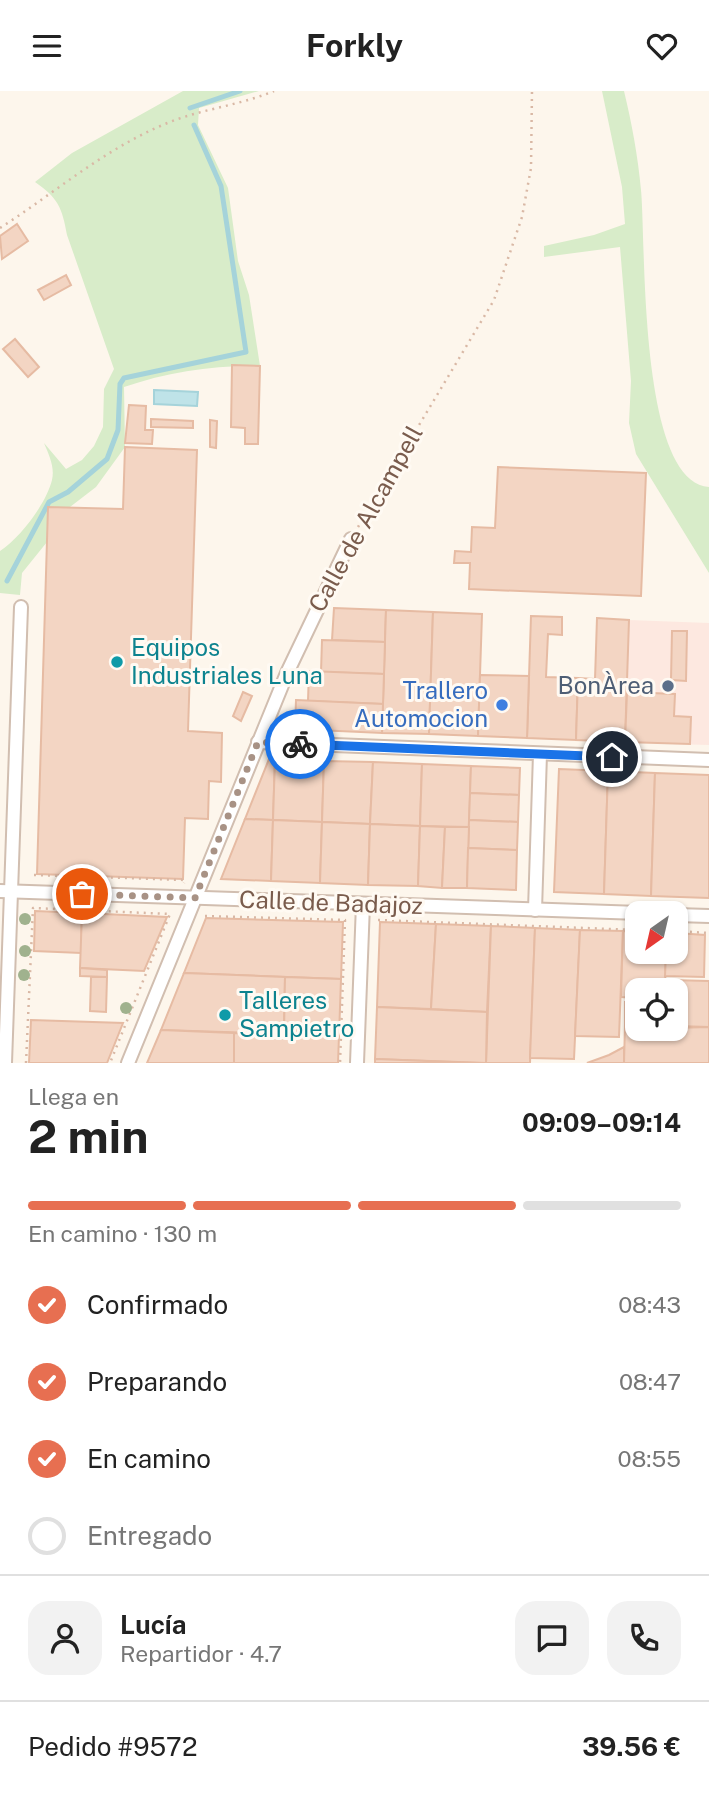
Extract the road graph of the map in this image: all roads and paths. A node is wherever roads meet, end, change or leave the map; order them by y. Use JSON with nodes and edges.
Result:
{"nodes":[{"id":1,"x":274,"y":91,"type":"edge"},
{"id":2,"x":532,"y":91,"type":"edge"},
{"id":3,"x":0,"y":228,"type":"edge"},
{"id":4,"x":351,"y":539,"type":"joint"},
{"id":5,"x":21,"y":607,"type":"dead end"},
{"id":6,"x":258,"y":742,"type":"junction"},
{"id":7,"x":540,"y":754,"type":"junction"},
{"id":8,"x":709,"y":760,"type":"edge"},
{"id":9,"x":34,"y":875,"type":"dead end"},
{"id":10,"x":185,"y":880,"type":"dead end"},
{"id":11,"x":6,"y":891,"type":"edge"},
{"id":12,"x":195,"y":898,"type":"junction"},
{"id":13,"x":363,"y":904,"type":"junction"},
{"id":14,"x":536,"y":910,"type":"junction"},
{"id":15,"x":625,"y":913,"type":"edge"},
{"id":16,"x":688,"y":915,"type":"edge"},
{"id":17,"x":709,"y":916,"type":"edge"},
{"id":18,"x":378,"y":920,"type":"dead end"},
{"id":19,"x":200,"y":928,"type":"dead end"},
{"id":20,"x":625,"y":930,"type":"edge"},
{"id":21,"x":688,"y":932,"type":"edge"},
{"id":22,"x":709,"y":933,"type":"edge"},
{"id":23,"x":5,"y":1063,"type":"edge"},
{"id":24,"x":26,"y":1063,"type":"edge"},
{"id":25,"x":110,"y":1063,"type":"edge"},
{"id":26,"x":128,"y":1063,"type":"edge"},
{"id":27,"x":340,"y":1063,"type":"edge"},
{"id":28,"x":357,"y":1063,"type":"edge"}],
"edges":[{"from":1,"to":3,"type":"path"},
{"from":2,"to":4,"type":"path","name":"Calle de Alcampell"},
{"from":4,"to":6,"type":"street","name":"Calle de Alcampell"},
{"from":5,"to":11,"type":"street"},
{"from":6,"to":7,"type":"street"},
{"from":6,"to":12,"type":"street","name":"Calle de Alcampell"},
{"from":7,"to":8,"type":"street"},
{"from":7,"to":14,"type":"street"},
{"from":9,"to":10,"type":"path"},
{"from":11,"to":12,"type":"street","name":"Calle de Badajoz"},
{"from":11,"to":23,"type":"street"},
{"from":12,"to":13,"type":"street","name":"Calle de Badajoz"},
{"from":12,"to":26,"type":"street","name":"Calle de Alcampell"},
{"from":13,"to":14,"type":"street","name":"Calle de Badajoz"},
{"from":13,"to":28,"type":"street"},
{"from":14,"to":15,"type":"street","name":"Calle de Badajoz"},
{"from":16,"to":17,"type":"street"},
{"from":18,"to":20,"type":"path"},
{"from":19,"to":27,"type":"path"},
{"from":21,"to":22,"type":"path"},
{"from":24,"to":25,"type":"path"}]}
